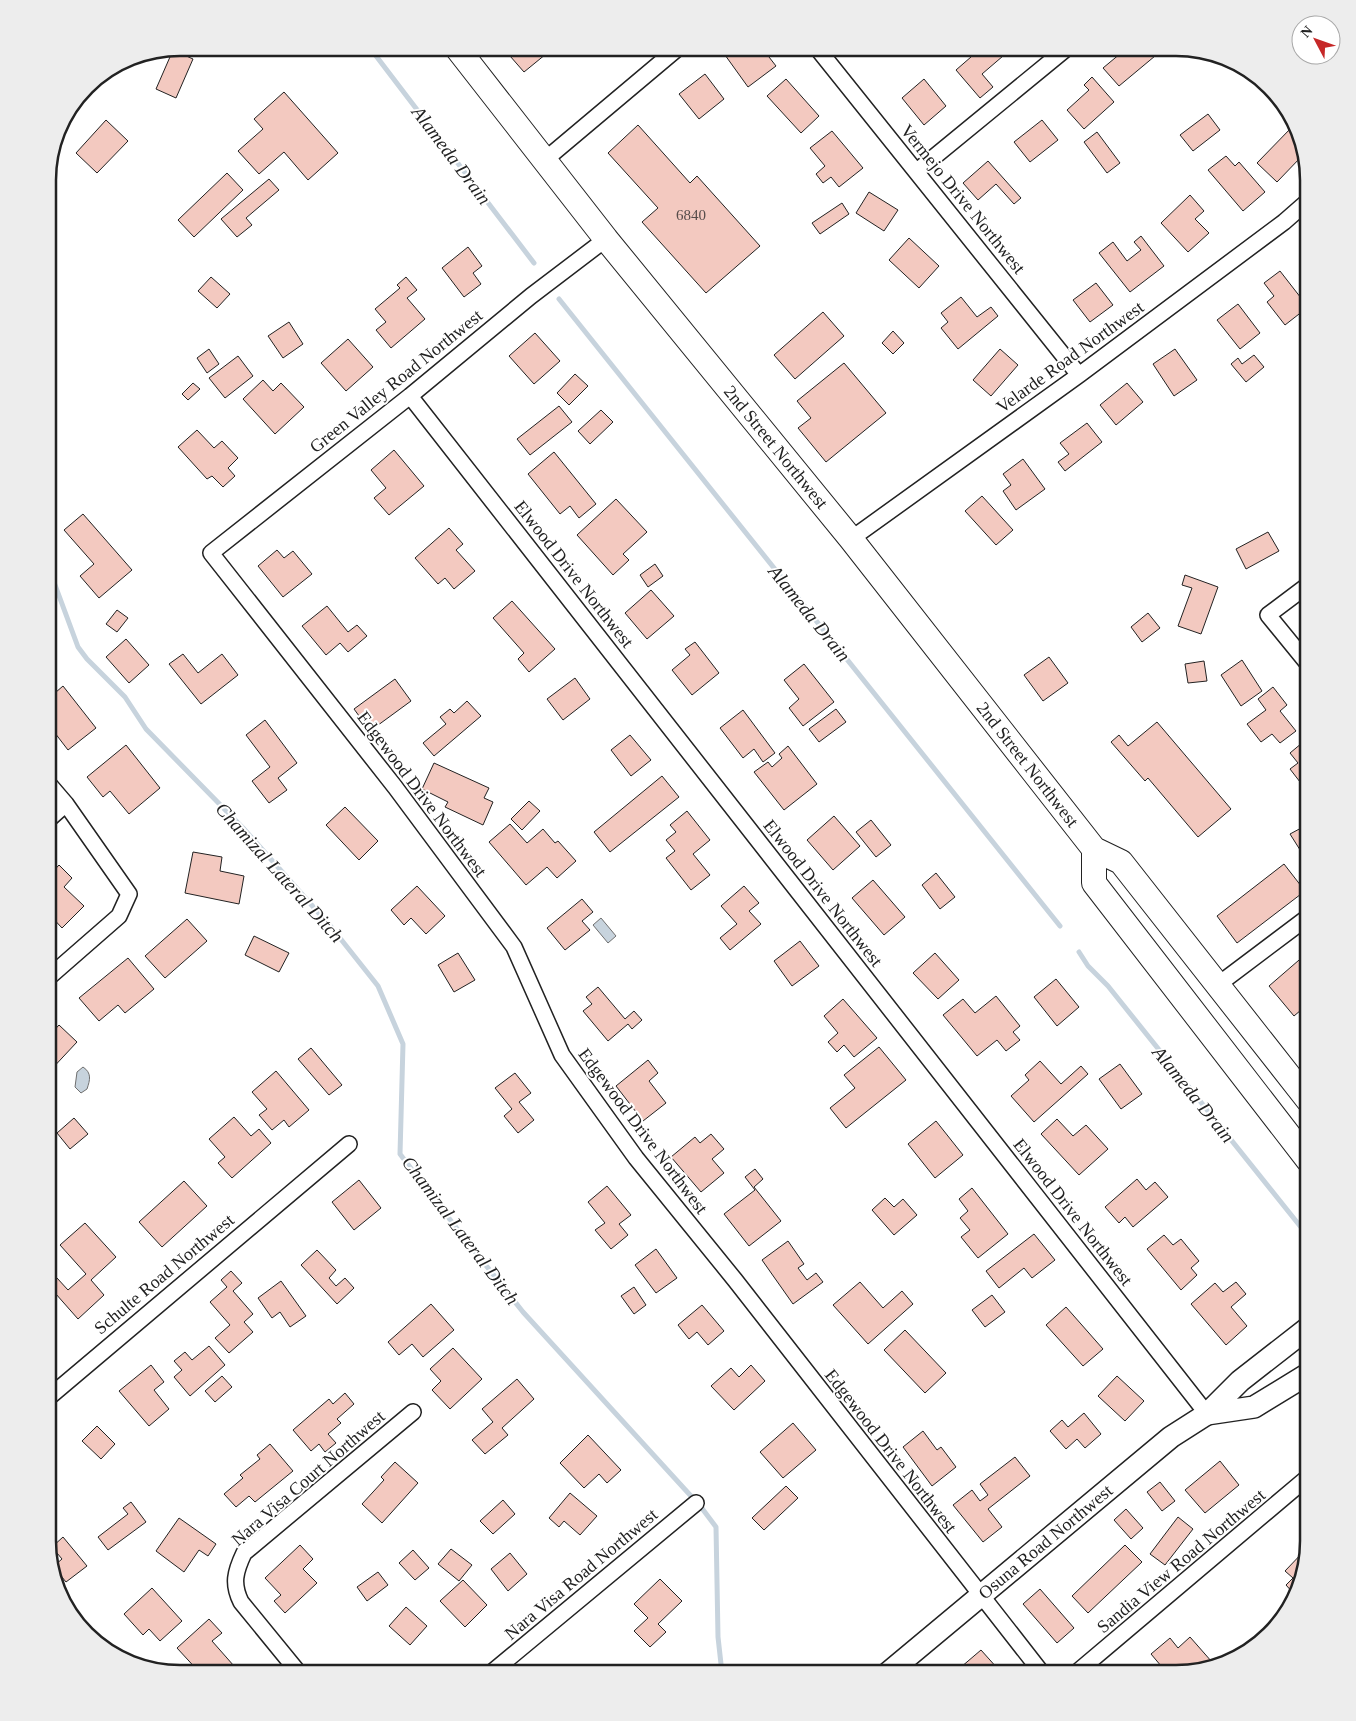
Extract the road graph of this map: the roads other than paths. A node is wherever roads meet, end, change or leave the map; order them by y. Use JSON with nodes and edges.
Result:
{"nodes":[{"id":1,"x":464,"y":57,"type":"edge"},
{"id":2,"x":667,"y":57,"type":"edge"},
{"id":3,"x":824,"y":57,"type":"edge"},
{"id":4,"x":1056,"y":57,"type":"edge"},
{"id":5,"x":546,"y":159,"type":"junction"},
{"id":6,"x":917,"y":170,"type":"junction"},
{"id":7,"x":1300,"y":208,"type":"edge"},
{"id":8,"x":606,"y":239,"type":"junction"},
{"id":9,"x":1079,"y":375,"type":"junction"},
{"id":10,"x":410,"y":396,"type":"junction"},
{"id":11,"x":851,"y":540,"type":"junction"},
{"id":12,"x":211,"y":553,"type":"joint"},
{"id":13,"x":1300,"y":591,"type":"edge"},
{"id":14,"x":1300,"y":654,"type":"edge"},
{"id":15,"x":57,"y":793,"type":"edge"},
{"id":16,"x":66,"y":804,"type":"junction"},
{"id":17,"x":57,"y":812,"type":"edge"},
{"id":18,"x":1094,"y":849,"type":"junction"},
{"id":19,"x":1300,"y":923,"type":"edge"},
{"id":20,"x":56,"y":971,"type":"edge"},
{"id":21,"x":1218,"y":984,"type":"junction"},
{"id":22,"x":1300,"y":1090,"type":"edge"},
{"id":23,"x":349,"y":1144,"type":"dead end"},
{"id":24,"x":1300,"y":1150,"type":"edge"},
{"id":25,"x":1300,"y":1334,"type":"edge"},
{"id":26,"x":1300,"y":1379,"type":"edge"},
{"id":27,"x":56,"y":1391,"type":"edge"},
{"id":28,"x":413,"y":1412,"type":"dead end"},
{"id":29,"x":1207,"y":1414,"type":"junction"},
{"id":30,"x":1300,"y":1484,"type":"edge"},
{"id":31,"x":696,"y":1503,"type":"dead end"},
{"id":32,"x":981,"y":1597,"type":"junction"},
{"id":33,"x":292,"y":1665,"type":"edge"},
{"id":34,"x":502,"y":1665,"type":"edge"},
{"id":35,"x":899,"y":1665,"type":"edge"},
{"id":36,"x":1035,"y":1665,"type":"edge"},
{"id":37,"x":1087,"y":1665,"type":"edge"}],
"edges":[{"from":1,"to":5,"type":"main road","name":"2nd Street Northwest"},
{"from":2,"to":5,"type":"street"},
{"from":3,"to":6,"type":"street","name":"Vermejo Drive Northwest"},
{"from":4,"to":6,"type":"street"},
{"from":5,"to":8,"type":"main road","name":"2nd Street Northwest"},
{"from":6,"to":9,"type":"street","name":"Vermejo Drive Northwest"},
{"from":7,"to":9,"type":"street","name":"Velarde Road Northwest"},
{"from":8,"to":10,"type":"street","name":"Green Valley Road Northwest"},
{"from":8,"to":11,"type":"main road","name":"2nd Street Northwest"},
{"from":9,"to":11,"type":"street","name":"Velarde Road Northwest"},
{"from":10,"to":12,"type":"street","name":"Green Valley Road Northwest"},
{"from":10,"to":29,"type":"street","name":"Elwood Drive Northwest"},
{"from":11,"to":18,"type":"main road","name":"2nd Street Northwest"},
{"from":12,"to":32,"type":"street","name":"Edgewood Drive Northwest"},
{"from":13,"to":14,"type":"street"},
{"from":15,"to":16,"type":"street"},
{"from":16,"to":17,"type":"street"},
{"from":16,"to":20,"type":"street"},
{"from":18,"to":21,"type":"main road","name":"2nd Street Northwest"},
{"from":18,"to":24,"type":"main road"},
{"from":19,"to":21,"type":"street"},
{"from":21,"to":22,"type":"main road","name":"2nd Street Northwest"},
{"from":23,"to":27,"type":"street","name":"Schulte Road Northwest"},
{"from":25,"to":29,"type":"main road","name":"Osuna Road Northwest"},
{"from":26,"to":29,"type":"main road","name":"Osuna Road Northwest"},
{"from":28,"to":33,"type":"street","name":"Nara Visa Court Northwest"},
{"from":29,"to":32,"type":"main road","name":"Osuna Road Northwest"},
{"from":30,"to":37,"type":"street","name":"Sandia View Road Northwest"},
{"from":31,"to":34,"type":"street","name":"Nara Visa Road Northwest"},
{"from":32,"to":35,"type":"main road","name":"Osuna Road Northwest"},
{"from":32,"to":36,"type":"street","name":"Edgewood Drive Northwest"}]}
